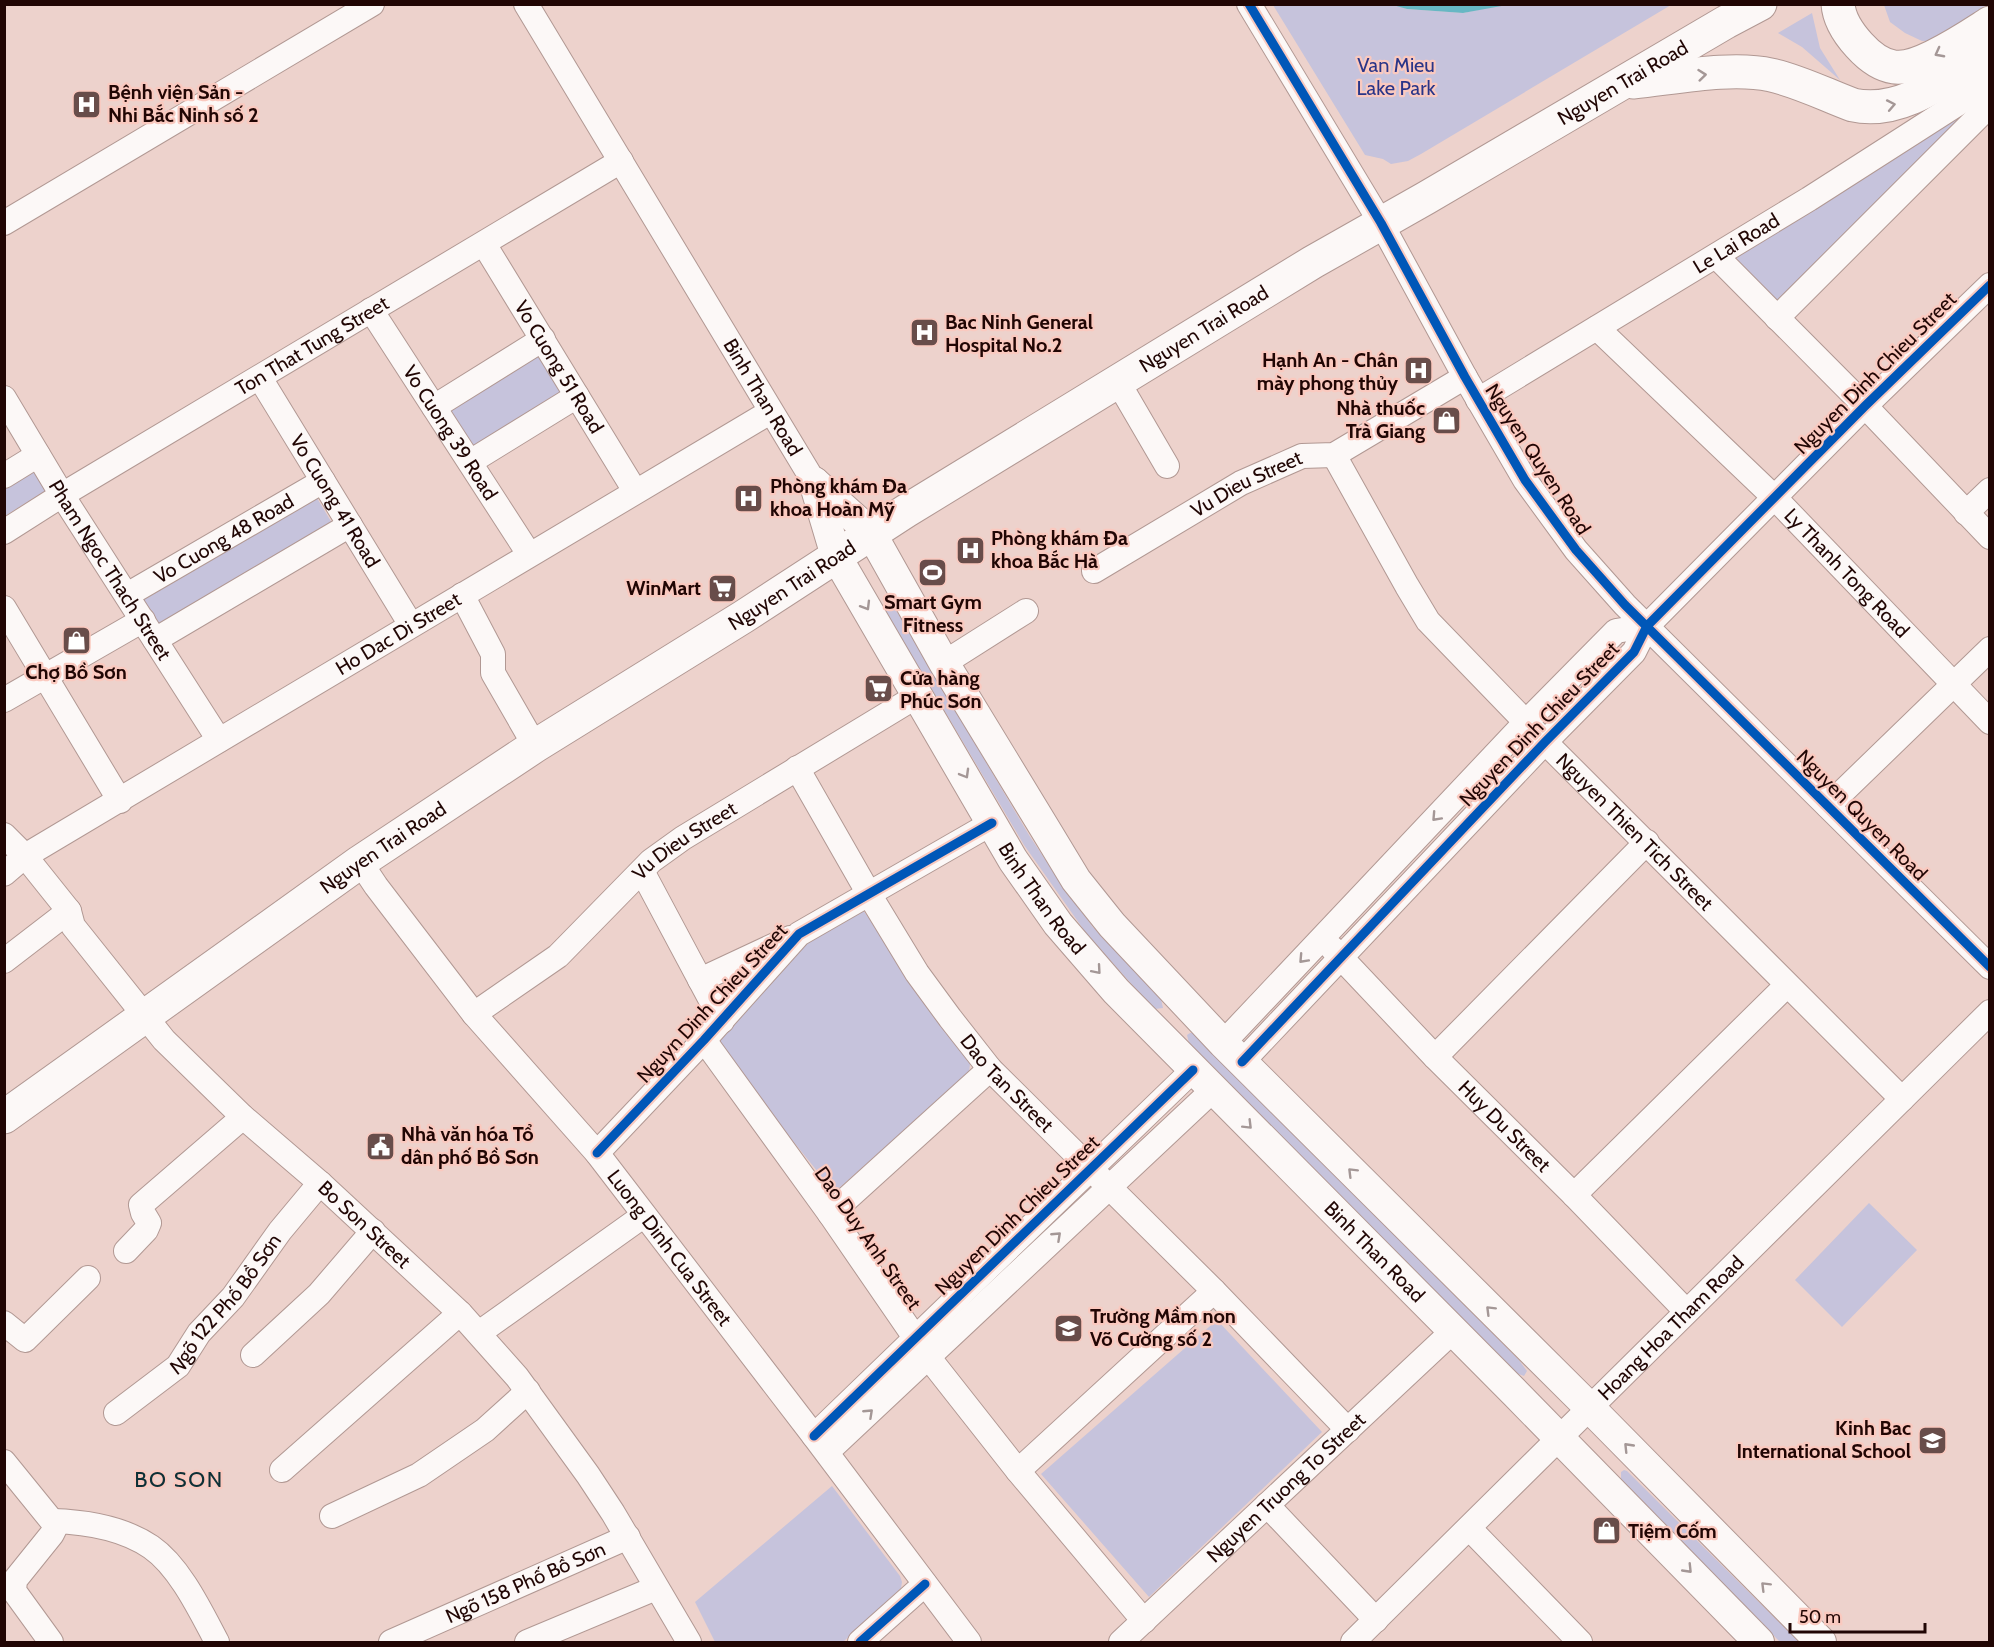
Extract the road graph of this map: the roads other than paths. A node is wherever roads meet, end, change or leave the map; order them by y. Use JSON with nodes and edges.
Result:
{"nodes":[{"id":1,"x":372,"y":4,"type":"edge"},
{"id":2,"x":526,"y":4,"type":"edge"},
{"id":3,"x":1249,"y":4,"type":"edge"},
{"id":4,"x":1760,"y":4,"type":"edge"},
{"id":5,"x":1838,"y":4,"type":"edge"},
{"id":6,"x":1728,"y":13,"type":"edge"},
{"id":7,"x":1989,"y":24,"type":"edge"},
{"id":8,"x":1989,"y":51,"type":"edge"},
{"id":9,"x":1623,"y":83,"type":"junction"},
{"id":10,"x":1989,"y":83,"type":"edge"},
{"id":11,"x":1989,"y":105,"type":"edge"},
{"id":12,"x":621,"y":161,"type":"junction"},
{"id":13,"x":4,"y":223,"type":"edge"},
{"id":14,"x":1381,"y":223,"type":"junction"},
{"id":15,"x":484,"y":243,"type":"junction"},
{"id":16,"x":1716,"y":256,"type":"junction"},
{"id":17,"x":1989,"y":285,"type":"edge"},
{"id":18,"x":371,"y":310,"type":"junction"},
{"id":19,"x":1777,"y":318,"type":"junction"},
{"id":20,"x":1597,"y":328,"type":"junction"},
{"id":21,"x":543,"y":339,"type":"junction"},
{"id":22,"x":1465,"y":377,"type":"junction"},
{"id":23,"x":260,"y":378,"type":"junction"},
{"id":24,"x":1118,"y":382,"type":"junction"},
{"id":25,"x":577,"y":396,"type":"junction"},
{"id":26,"x":4,"y":398,"type":"edge"},
{"id":27,"x":1478,"y":400,"type":"junction"},
{"id":28,"x":1865,"y":406,"type":"junction"},
{"id":29,"x":434,"y":407,"type":"junction"},
{"id":30,"x":770,"y":412,"type":"junction"},
{"id":31,"x":38,"y":455,"type":"junction"},
{"id":32,"x":1334,"y":455,"type":"junction"},
{"id":33,"x":470,"y":462,"type":"junction"},
{"id":34,"x":1167,"y":466,"type":"dead end"},
{"id":35,"x":4,"y":476,"type":"edge"},
{"id":36,"x":323,"y":481,"type":"junction"},
{"id":37,"x":814,"y":482,"type":"junction"},
{"id":38,"x":1989,"y":490,"type":"edge"},
{"id":39,"x":635,"y":491,"type":"junction"},
{"id":40,"x":62,"y":495,"type":"junction"},
{"id":41,"x":1775,"y":498,"type":"junction"},
{"id":42,"x":1966,"y":513,"type":"junction"},
{"id":43,"x":350,"y":525,"type":"junction"},
{"id":44,"x":4,"y":532,"type":"edge"},
{"id":45,"x":871,"y":533,"type":"junction"},
{"id":46,"x":1989,"y":537,"type":"edge"},
{"id":47,"x":529,"y":554,"type":"junction"},
{"id":48,"x":836,"y":556,"type":"junction"},
{"id":49,"x":1094,"y":571,"type":"dead end"},
{"id":50,"x":462,"y":595,"type":"junction"},
{"id":51,"x":127,"y":596,"type":"junction"},
{"id":52,"x":4,"y":608,"type":"edge"},
{"id":53,"x":1026,"y":611,"type":"dead end"},
{"id":54,"x":411,"y":626,"type":"junction"},
{"id":55,"x":1647,"y":626,"type":"junction"},
{"id":56,"x":149,"y":630,"type":"junction"},
{"id":57,"x":1989,"y":649,"type":"edge"},
{"id":58,"x":944,"y":663,"type":"junction"},
{"id":59,"x":46,"y":676,"type":"junction"},
{"id":60,"x":1953,"y":685,"type":"junction"},
{"id":61,"x":917,"y":696,"type":"junction"},
{"id":62,"x":4,"y":700,"type":"edge"},
{"id":63,"x":1989,"y":722,"type":"edge"},
{"id":64,"x":1526,"y":723,"type":"junction"},
{"id":65,"x":219,"y":740,"type":"junction"},
{"id":66,"x":1545,"y":742,"type":"junction"},
{"id":67,"x":535,"y":746,"type":"junction"},
{"id":68,"x":797,"y":768,"type":"junction"},
{"id":69,"x":120,"y":801,"type":"junction"},
{"id":70,"x":1828,"y":806,"type":"junction"},
{"id":71,"x":992,"y":823,"type":"junction"},
{"id":72,"x":4,"y":835,"type":"edge"},
{"id":73,"x":1647,"y":842,"type":"junction"},
{"id":74,"x":25,"y":856,"type":"junction"},
{"id":75,"x":360,"y":862,"type":"junction"},
{"id":76,"x":642,"y":871,"type":"junction"},
{"id":77,"x":4,"y":874,"type":"edge"},
{"id":78,"x":869,"y":894,"type":"junction"},
{"id":79,"x":69,"y":911,"type":"junction"},
{"id":80,"x":800,"y":934,"type":"junction"},
{"id":81,"x":1322,"y":938,"type":"junction"},
{"id":82,"x":1342,"y":958,"type":"junction"},
{"id":83,"x":4,"y":961,"type":"edge"},
{"id":84,"x":1989,"y":967,"type":"edge"},
{"id":85,"x":700,"y":980,"type":"junction"},
{"id":86,"x":1787,"y":985,"type":"junction"},
{"id":87,"x":1189,"y":1006,"type":"junction"},
{"id":88,"x":1989,"y":1012,"type":"edge"},
{"id":89,"x":474,"y":1014,"type":"junction"},
{"id":90,"x":145,"y":1017,"type":"junction"},
{"id":91,"x":722,"y":1021,"type":"junction"},
{"id":92,"x":1160,"y":1036,"type":"junction"},
{"id":93,"x":705,"y":1040,"type":"junction"},
{"id":94,"x":1233,"y":1052,"type":"junction"},
{"id":95,"x":1435,"y":1057,"type":"junction"},
{"id":96,"x":990,"y":1068,"type":"junction"},
{"id":97,"x":1203,"y":1080,"type":"junction"},
{"id":98,"x":1902,"y":1099,"type":"junction"},
{"id":99,"x":4,"y":1117,"type":"edge"},
{"id":100,"x":243,"y":1117,"type":"junction"},
{"id":101,"x":597,"y":1153,"type":"junction"},
{"id":102,"x":1092,"y":1168,"type":"junction"},
{"id":103,"x":320,"y":1183,"type":"junction"},
{"id":104,"x":1110,"y":1187,"type":"junction"},
{"id":105,"x":1574,"y":1195,"type":"junction"},
{"id":106,"x":830,"y":1214,"type":"junction"},
{"id":107,"x":644,"y":1216,"type":"junction"},
{"id":108,"x":373,"y":1231,"type":"junction"},
{"id":109,"x":1008,"y":1249,"type":"junction"},
{"id":110,"x":126,"y":1251,"type":"dead end"},
{"id":111,"x":1024,"y":1267,"type":"junction"},
{"id":112,"x":88,"y":1278,"type":"dead end"},
{"id":113,"x":1214,"y":1292,"type":"junction"},
{"id":114,"x":1686,"y":1311,"type":"junction"},
{"id":115,"x":460,"y":1313,"type":"junction"},
{"id":116,"x":4,"y":1323,"type":"edge"},
{"id":117,"x":1453,"y":1331,"type":"junction"},
{"id":118,"x":479,"y":1333,"type":"junction"},
{"id":119,"x":916,"y":1338,"type":"junction"},
{"id":120,"x":253,"y":1354,"type":"dead end"},
{"id":121,"x":929,"y":1358,"type":"junction"},
{"id":122,"x":528,"y":1391,"type":"junction"},
{"id":123,"x":1590,"y":1408,"type":"junction"},
{"id":124,"x":117,"y":1413,"type":"dead end"},
{"id":125,"x":1348,"y":1430,"type":"junction"},
{"id":126,"x":1558,"y":1438,"type":"junction"},
{"id":127,"x":820,"y":1444,"type":"junction"},
{"id":128,"x":4,"y":1462,"type":"edge"},
{"id":129,"x":282,"y":1470,"type":"dead end"},
{"id":130,"x":1018,"y":1471,"type":"junction"},
{"id":131,"x":1268,"y":1506,"type":"junction"},
{"id":132,"x":332,"y":1516,"type":"dead end"},
{"id":133,"x":53,"y":1521,"type":"junction"},
{"id":134,"x":1469,"y":1528,"type":"junction"},
{"id":135,"x":627,"y":1537,"type":"junction"},
{"id":136,"x":925,"y":1584,"type":"junction"},
{"id":137,"x":656,"y":1588,"type":"junction"},
{"id":138,"x":1376,"y":1620,"type":"junction"},
{"id":139,"x":1144,"y":1621,"type":"junction"},
{"id":140,"x":681,"y":1640,"type":"edge"},
{"id":141,"x":1573,"y":1640,"type":"edge"},
{"id":142,"x":51,"y":1642,"type":"edge"},
{"id":143,"x":217,"y":1642,"type":"edge"},
{"id":144,"x":391,"y":1642,"type":"edge"},
{"id":145,"x":528,"y":1642,"type":"edge"},
{"id":146,"x":860,"y":1642,"type":"edge"},
{"id":147,"x":969,"y":1642,"type":"edge"},
{"id":148,"x":1121,"y":1642,"type":"edge"},
{"id":149,"x":1353,"y":1642,"type":"edge"},
{"id":150,"x":1759,"y":1642,"type":"edge"},
{"id":151,"x":1821,"y":1642,"type":"edge"}],
"edges":[{"from":1,"to":13,"type":"street"},
{"from":2,"to":12,"type":"street","name":"Binh Than Road"},
{"from":3,"to":14,"type":"street","name":"Nguyen Quyen Road"},
{"from":4,"to":6,"type":"highway","name":"Nguyen Trai Road"},
{"from":7,"to":5,"type":"highway","one_way":true},
{"from":6,"to":9,"type":"highway","name":"Nguyen Trai Road"},
{"from":9,"to":8,"type":"highway","one_way":true},
{"from":9,"to":14,"type":"highway","name":"Nguyen Trai Road"},
{"from":10,"to":16,"type":"street","name":"Le Lai Road"},
{"from":11,"to":19,"type":"street"},
{"from":12,"to":15,"type":"street","name":"Ton That Tung Street"},
{"from":12,"to":30,"type":"street","name":"Binh Than Road"},
{"from":14,"to":22,"type":"street","name":"Nguyen Quyen Road"},
{"from":14,"to":24,"type":"highway","name":"Nguyen Trai Road"},
{"from":15,"to":18,"type":"street","name":"Ton That Tung Street"},
{"from":15,"to":21,"type":"street","name":"Vo Cuong 51 Road"},
{"from":16,"to":19,"type":"street"},
{"from":16,"to":20,"type":"street","name":"Le Lai Road"},
{"from":17,"to":28,"type":"street","name":"Nguyen Dinh Chieu Street"},
{"from":18,"to":23,"type":"street","name":"Ton That Tung Street"},
{"from":18,"to":29,"type":"street","name":"Vo Cuong 39 Road"},
{"from":19,"to":28,"type":"street"},
{"from":20,"to":27,"type":"street","name":"Le Lai Road"},
{"from":20,"to":41,"type":"street","name":"Ly Thanh Tong Road"},
{"from":21,"to":25,"type":"street","name":"Vo Cuong 51 Road"},
{"from":21,"to":29,"type":"street"},
{"from":22,"to":27,"type":"street","name":"Nguyen Quyen Road"},
{"from":22,"to":32,"type":"street","name":"Vu Dieu Street"},
{"from":23,"to":36,"type":"street","name":"Vo Cuong 41 Road"},
{"from":23,"to":40,"type":"street","name":"Ton That Tung Street"},
{"from":24,"to":34,"type":"street"},
{"from":24,"to":45,"type":"highway","name":"Nguyen Trai Road"},
{"from":25,"to":33,"type":"street"},
{"from":25,"to":39,"type":"street","name":"Vo Cuong 51 Road"},
{"from":26,"to":31,"type":"street","name":"Pham Ngoc Thach Street"},
{"from":27,"to":55,"type":"street","name":"Nguyen Quyen Road"},
{"from":28,"to":41,"type":"street","name":"Nguyen Dinh Chieu Street"},
{"from":28,"to":42,"type":"street"},
{"from":29,"to":33,"type":"street","name":"Vo Cuong 39 Road"},
{"from":30,"to":37,"type":"street","name":"Binh Than Road"},
{"from":30,"to":39,"type":"street","name":"Ho Dac Di Street"},
{"from":31,"to":35,"type":"street"},
{"from":31,"to":40,"type":"street","name":"Pham Ngoc Thach Street"},
{"from":32,"to":49,"type":"street","name":"Vu Dieu Street"},
{"from":32,"to":64,"type":"street","name":"Nguyen Thien Tich Street"},
{"from":33,"to":47,"type":"street","name":"Vo Cuong 39 Road"},
{"from":36,"to":43,"type":"street","name":"Vo Cuong 41 Road"},
{"from":36,"to":51,"type":"street","name":"Vo Cuong 48 Road"},
{"from":37,"to":45,"type":"main road","name":"Binh Than Road"},
{"from":37,"to":48,"type":"main road","name":"Binh Than Road"},
{"from":38,"to":42,"type":"street"},
{"from":39,"to":47,"type":"street","name":"Ho Dac Di Street"},
{"from":40,"to":44,"type":"street","name":"Ton That Tung Street"},
{"from":40,"to":51,"type":"street","name":"Pham Ngoc Thach Street"},
{"from":41,"to":55,"type":"street","name":"Nguyen Dinh Chieu Street"},
{"from":41,"to":60,"type":"street","name":"Ly Thanh Tong Road"},
{"from":42,"to":46,"type":"street"},
{"from":43,"to":54,"type":"street","name":"Vo Cuong 41 Road"},
{"from":43,"to":56,"type":"street"},
{"from":45,"to":48,"type":"highway","name":"Nguyen Trai Road"},
{"from":45,"to":58,"type":"main road","name":"Binh Than Road"},
{"from":47,"to":50,"type":"street","name":"Ho Dac Di Street"},
{"from":48,"to":61,"type":"main road","name":"Binh Than Road","one_way":true},
{"from":48,"to":67,"type":"highway","name":"Nguyen Trai Road"},
{"from":50,"to":54,"type":"street","name":"Ho Dac Di Street"},
{"from":50,"to":67,"type":"street"},
{"from":51,"to":56,"type":"street","name":"Pham Ngoc Thach Street"},
{"from":52,"to":59,"type":"street"},
{"from":53,"to":58,"type":"street"},
{"from":54,"to":65,"type":"street","name":"Ho Dac Di Street"},
{"from":55,"to":64,"type":"street","name":"Nguyen Dinh Chieu Street"},
{"from":55,"to":66,"type":"street","name":"Nguyen Dinh Chieu Street"},
{"from":55,"to":70,"type":"street","name":"Nguyen Quyen Road"},
{"from":56,"to":59,"type":"street"},
{"from":56,"to":65,"type":"street","name":"Pham Ngoc Thach Street"},
{"from":57,"to":60,"type":"street"},
{"from":58,"to":87,"type":"main road","name":"Binh Than Road"},
{"from":59,"to":62,"type":"street"},
{"from":59,"to":69,"type":"street"},
{"from":60,"to":63,"type":"street","name":"Ly Thanh Tong Road"},
{"from":60,"to":70,"type":"street"},
{"from":61,"to":68,"type":"street","name":"Vu Dieu Street"},
{"from":61,"to":71,"type":"main road","name":"Binh Than Road","one_way":true},
{"from":64,"to":66,"type":"street","name":"Nguyen Thien Tich Street"},
{"from":64,"to":81,"type":"street","name":"Nguyen Dinh Chieu Street","one_way":true},
{"from":65,"to":69,"type":"street","name":"Ho Dac Di Street"},
{"from":66,"to":73,"type":"street","name":"Nguyen Thien Tich Street"},
{"from":66,"to":82,"type":"street","name":"Nguyen Dinh Chieu Street"},
{"from":67,"to":75,"type":"highway","name":"Nguyen Trai Road"},
{"from":68,"to":76,"type":"street","name":"Vu Dieu Street"},
{"from":68,"to":78,"type":"street","name":"Dao Tan Street"},
{"from":69,"to":74,"type":"street","name":"Ho Dac Di Street"},
{"from":70,"to":84,"type":"street","name":"Nguyen Quyen Road"},
{"from":71,"to":78,"type":"street","name":"Nguyn Dinh Chieu Street"},
{"from":71,"to":92,"type":"main road","name":"Binh Than Road","one_way":true},
{"from":72,"to":74,"type":"street","name":"Bo Son Street"},
{"from":73,"to":86,"type":"street","name":"Nguyen Thien Tich Street"},
{"from":73,"to":95,"type":"street"},
{"from":74,"to":77,"type":"street","name":"Ho Dac Di Street"},
{"from":74,"to":79,"type":"street","name":"Bo Son Street"},
{"from":75,"to":89,"type":"street","name":"Luong Dinh Cua Street"},
{"from":75,"to":90,"type":"highway","name":"Nguyen Trai Road"},
{"from":76,"to":85,"type":"street"},
{"from":76,"to":89,"type":"street","name":"Vu Dieu Street"},
{"from":78,"to":80,"type":"street","name":"Nguyn Dinh Chieu Street"},
{"from":78,"to":96,"type":"street","name":"Dao Tan Street"},
{"from":79,"to":83,"type":"street"},
{"from":79,"to":90,"type":"street","name":"Bo Son Street"},
{"from":80,"to":85,"type":"street"},
{"from":80,"to":91,"type":"street","name":"Nguyn Dinh Chieu Street"},
{"from":81,"to":82,"type":"street","name":"Huy Du Street"},
{"from":81,"to":94,"type":"street","name":"Nguyen Dinh Chieu Street","one_way":true},
{"from":82,"to":94,"type":"street","name":"Nguyen Dinh Chieu Street"},
{"from":82,"to":95,"type":"street","name":"Huy Du Street"},
{"from":85,"to":91,"type":"street"},
{"from":86,"to":98,"type":"street","name":"Nguyen Thien Tich Street"},
{"from":86,"to":105,"type":"street"},
{"from":87,"to":92,"type":"main road"},
{"from":87,"to":94,"type":"main road","name":"Binh Than Road"},
{"from":88,"to":98,"type":"street","name":"Hoang Hoa Tham Road"},
{"from":89,"to":101,"type":"street","name":"Luong Dinh Cua Street"},
{"from":90,"to":99,"type":"highway","name":"Nguyen Trai Road"},
{"from":90,"to":100,"type":"street","name":"Bo Son Street"},
{"from":91,"to":93,"type":"street","name":"Nguyn Dinh Chieu Street"},
{"from":92,"to":97,"type":"main road","name":"Binh Than Road"},
{"from":93,"to":101,"type":"street","name":"Nguyn Dinh Chieu Street"},
{"from":93,"to":106,"type":"street","name":"Dao Duy Anh Street"},
{"from":123,"to":94,"type":"main road","name":"Binh Than Road","one_way":true},
{"from":95,"to":105,"type":"street","name":"Huy Du Street"},
{"from":96,"to":102,"type":"street","name":"Dao Tan Street"},
{"from":96,"to":106,"type":"street"},
{"from":97,"to":102,"type":"street","name":"Nguyen Dinh Chieu Street"},
{"from":97,"to":104,"type":"street"},
{"from":97,"to":117,"type":"main road","name":"Binh Than Road","one_way":true},
{"from":98,"to":114,"type":"street","name":"Hoang Hoa Tham Road"},
{"from":100,"to":103,"type":"street","name":"Bo Son Street"},
{"from":100,"to":110,"type":"street"},
{"from":101,"to":107,"type":"street","name":"Luong Dinh Cua Street"},
{"from":102,"to":104,"type":"street","name":"Dao Tan Street"},
{"from":102,"to":109,"type":"street","name":"Nguyen Dinh Chieu Street"},
{"from":103,"to":108,"type":"street","name":"Bo Son Street"},
{"from":103,"to":124,"type":"street","name":"Ngõ 122 Phố Bồ Sơn"},
{"from":111,"to":104,"type":"street","one_way":true},
{"from":104,"to":113,"type":"street","name":"Dao Tan Street"},
{"from":105,"to":114,"type":"street","name":"Huy Du Street"},
{"from":106,"to":119,"type":"street","name":"Dao Duy Anh Street"},
{"from":107,"to":118,"type":"street"},
{"from":107,"to":127,"type":"street","name":"Luong Dinh Cua Street"},
{"from":108,"to":115,"type":"street","name":"Bo Son Street"},
{"from":108,"to":120,"type":"street"},
{"from":109,"to":111,"type":"street"},
{"from":109,"to":119,"type":"street","name":"Nguyen Dinh Chieu Street"},
{"from":111,"to":121,"type":"street"},
{"from":112,"to":116,"type":"street"},
{"from":113,"to":125,"type":"street","name":"Dao Tan Street"},
{"from":113,"to":130,"type":"street"},
{"from":114,"to":123,"type":"street","name":"Hoang Hoa Tham Road"},
{"from":115,"to":118,"type":"street","name":"Bo Son Street"},
{"from":115,"to":129,"type":"street"},
{"from":117,"to":125,"type":"street","name":"Nguyen Truong To Street"},
{"from":117,"to":126,"type":"main road","name":"Binh Than Road"},
{"from":118,"to":122,"type":"street","name":"Bo Son Street"},
{"from":119,"to":121,"type":"street","name":"Dao Duy Anh Street"},
{"from":119,"to":127,"type":"street","name":"Nguyen Dinh Chieu Street"},
{"from":127,"to":121,"type":"street","one_way":true},
{"from":121,"to":130,"type":"street","name":"Dao Duy Anh Street"},
{"from":122,"to":132,"type":"street"},
{"from":122,"to":135,"type":"street","name":"Bo Son Street"},
{"from":123,"to":126,"type":"street","name":"Hoang Hoa Tham Road"},
{"from":151,"to":123,"type":"main road","name":"Binh Than Road","one_way":true},
{"from":125,"to":131,"type":"street","name":"Nguyen Truong To Street"},
{"from":126,"to":134,"type":"street","name":"Hoang Hoa Tham Road"},
{"from":126,"to":150,"type":"main road","name":"Binh Than Road","one_way":true},
{"from":127,"to":136,"type":"street","name":"Luong Dinh Cua Street"},
{"from":128,"to":133,"type":"street"},
{"from":130,"to":139,"type":"street","name":"Dao Duy Anh Street"},
{"from":131,"to":138,"type":"street"},
{"from":131,"to":139,"type":"street","name":"Nguyen Truong To Street"},
{"from":133,"to":142,"type":"street"},
{"from":133,"to":143,"type":"street"},
{"from":134,"to":138,"type":"street","name":"Hoang Hoa Tham Road"},
{"from":134,"to":141,"type":"street"},
{"from":135,"to":137,"type":"street","name":"Bo Son Street"},
{"from":135,"to":144,"type":"street","name":"Ngõ 158 Phố Bồ Sơn"},
{"from":136,"to":146,"type":"street"},
{"from":136,"to":147,"type":"street","name":"Luong Dinh Cua Street"},
{"from":137,"to":140,"type":"street","name":"Bo Son Street"},
{"from":137,"to":145,"type":"street"},
{"from":138,"to":149,"type":"street","name":"Hoang Hoa Tham Road"},
{"from":139,"to":148,"type":"street","name":"Nguyen Truong To Street"}]}
